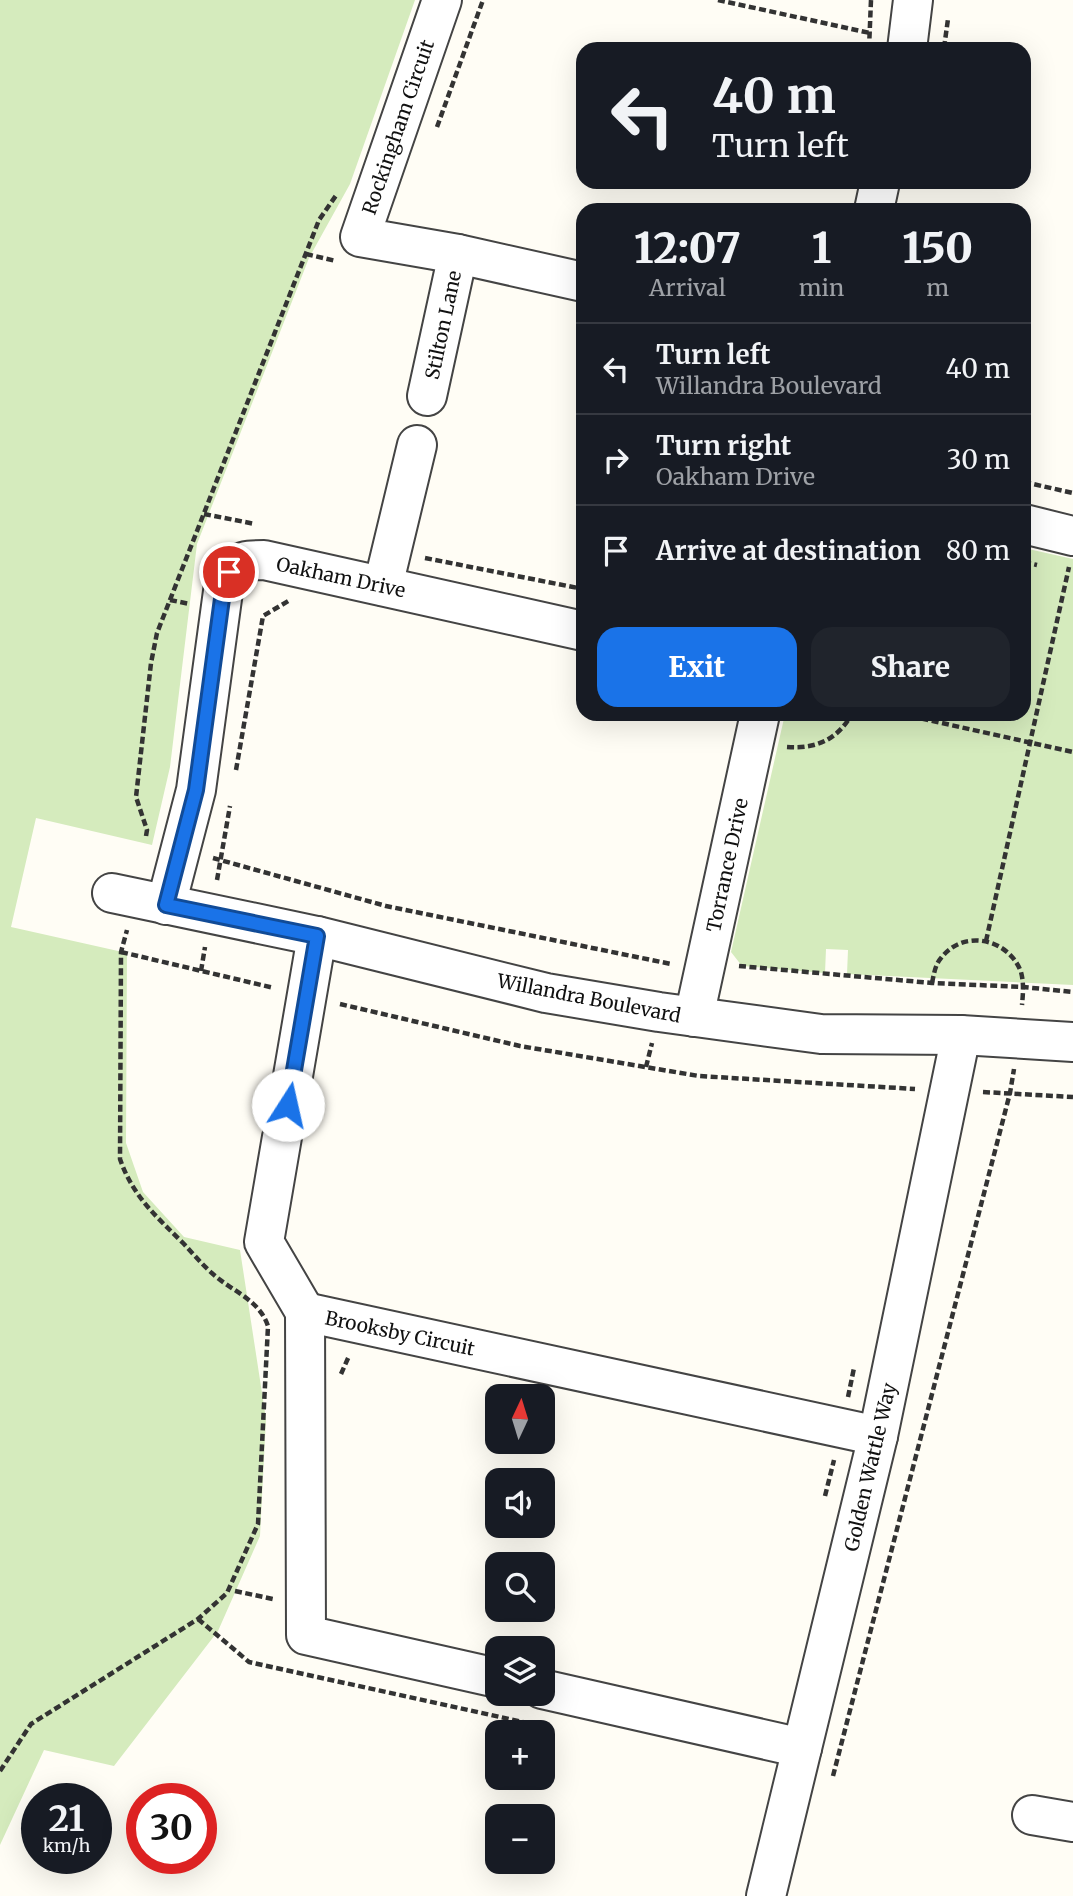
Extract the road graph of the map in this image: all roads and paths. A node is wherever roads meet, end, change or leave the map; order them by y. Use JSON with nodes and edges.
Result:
{"nodes":[{"id":1,"x":442,"y":0,"type":"edge"},
{"id":2,"x":718,"y":0,"type":"edge"},
{"id":3,"x":871,"y":0,"type":"edge"},
{"id":4,"x":895,"y":9,"type":"edge"},
{"id":5,"x":874,"y":42,"type":"edge"},
{"id":6,"x":905,"y":42,"type":"edge"},
{"id":7,"x":458,"y":254,"type":"junction"},
{"id":8,"x":576,"y":280,"type":"edge"},
{"id":9,"x":427,"y":396,"type":"dead end"},
{"id":10,"x":417,"y":445,"type":"dead end"},
{"id":11,"x":1031,"y":484,"type":"edge"},
{"id":12,"x":1073,"y":493,"type":"edge"},
{"id":13,"x":1031,"y":528,"type":"edge"},
{"id":14,"x":1072,"y":548,"type":"edge"},
{"id":15,"x":383,"y":586,"type":"junction"},
{"id":16,"x":294,"y":598,"type":"dead end"},
{"id":17,"x":576,"y":629,"type":"edge"},
{"id":18,"x":758,"y":721,"type":"edge"},
{"id":19,"x":848,"y":721,"type":"edge"},
{"id":20,"x":932,"y":721,"type":"edge"},
{"id":21,"x":1030,"y":743,"type":"junction"},
{"id":22,"x":787,"y":747,"type":"dead end"},
{"id":23,"x":1073,"y":752,"type":"edge"},
{"id":24,"x":234,"y":779,"type":"dead end"},
{"id":25,"x":232,"y":793,"type":"dead end"},
{"id":26,"x":180,"y":849,"type":"junction"},
{"id":27,"x":220,"y":860,"type":"junction"},
{"id":28,"x":113,"y":893,"type":"dead end"},
{"id":29,"x":166,"y":905,"type":"junction"},
{"id":30,"x":211,"y":915,"type":"junction"},
{"id":31,"x":317,"y":936,"type":"junction"},
{"id":32,"x":986,"y":942,"type":"junction"},
{"id":33,"x":121,"y":952,"type":"dead end"},
{"id":34,"x":705,"y":965,"type":"junction"},
{"id":35,"x":201,"y":971,"type":"junction"},
{"id":36,"x":932,"y":983,"type":"junction"},
{"id":37,"x":1023,"y":987,"type":"junction"},
{"id":38,"x":1073,"y":992,"type":"edge"},
{"id":39,"x":307,"y":996,"type":"junction"},
{"id":40,"x":694,"y":1017,"type":"junction"},
{"id":41,"x":961,"y":1035,"type":"junction"},
{"id":42,"x":1020,"y":1039,"type":"junction"},
{"id":43,"x":1073,"y":1042,"type":"edge"},
{"id":44,"x":950,"y":1090,"type":"junction"},
{"id":45,"x":1010,"y":1093,"type":"junction"},
{"id":46,"x":1073,"y":1097,"type":"edge"},
{"id":47,"x":914,"y":1102,"type":"dead end"},
{"id":48,"x":305,"y":1312,"type":"junction"},
{"id":49,"x":351,"y":1354,"type":"dead end"},
{"id":50,"x":857,"y":1357,"type":"dead end"},
{"id":51,"x":336,"y":1384,"type":"dead end"},
{"id":52,"x":841,"y":1427,"type":"junction"},
{"id":53,"x":878,"y":1436,"type":"junction"},
{"id":54,"x":824,"y":1504,"type":"dead end"},
{"id":55,"x":485,"y":1675,"type":"edge"},
{"id":56,"x":555,"y":1692,"type":"edge"},
{"id":57,"x":802,"y":1748,"type":"junction"},
{"id":58,"x":830,"y":1789,"type":"dead end"},
{"id":59,"x":1032,"y":1815,"type":"dead end"},
{"id":60,"x":1073,"y":1822,"type":"edge"},
{"id":61,"x":766,"y":1896,"type":"edge"}],
"edges":[{"from":1,"to":7,"type":"street","name":"Rockingham Circuit"},
{"from":2,"to":4,"type":"path"},
{"from":3,"to":4,"type":"path"},
{"from":4,"to":5,"type":"path"},
{"from":4,"to":6,"type":"street"},
{"from":7,"to":8,"type":"street","name":"Rockingham Circuit"},
{"from":7,"to":9,"type":"street","name":"Stilton Lane"},
{"from":10,"to":15,"type":"street"},
{"from":11,"to":12,"type":"path"},
{"from":13,"to":14,"type":"street"},
{"from":14,"to":21,"type":"path"},
{"from":15,"to":17,"type":"street","name":"Oakham Drive"},
{"from":15,"to":26,"type":"street","name":"Oakham Drive"},
{"from":16,"to":24,"type":"path"},
{"from":18,"to":34,"type":"street","name":"Torrance Drive"},
{"from":19,"to":22,"type":"path"},
{"from":20,"to":21,"type":"path"},
{"from":21,"to":23,"type":"path"},
{"from":21,"to":32,"type":"path"},
{"from":25,"to":27,"type":"path"},
{"from":26,"to":27,"type":"path"},
{"from":26,"to":29,"type":"street","name":"Oakham Drive"},
{"from":27,"to":30,"type":"path"},
{"from":27,"to":34,"type":"path"},
{"from":28,"to":29,"type":"street","name":"Willandra Boulevard"},
{"from":29,"to":30,"type":"street","name":"Willandra Boulevard"},
{"from":30,"to":31,"type":"street","name":"Willandra Boulevard"},
{"from":30,"to":35,"type":"path"},
{"from":31,"to":39,"type":"street"},
{"from":31,"to":40,"type":"street","name":"Willandra Boulevard"},
{"from":32,"to":36,"type":"path"},
{"from":32,"to":37,"type":"path"},
{"from":33,"to":35,"type":"path"},
{"from":34,"to":36,"type":"path"},
{"from":34,"to":40,"type":"street","name":"Torrance Drive"},
{"from":35,"to":39,"type":"path"},
{"from":36,"to":37,"type":"path"},
{"from":37,"to":38,"type":"path"},
{"from":37,"to":42,"type":"path"},
{"from":39,"to":47,"type":"path"},
{"from":39,"to":48,"type":"street"},
{"from":40,"to":41,"type":"street","name":"Willandra Boulevard"},
{"from":41,"to":42,"type":"street","name":"Willandra Boulevard"},
{"from":41,"to":44,"type":"street","name":"Golden Wattle Way"},
{"from":42,"to":43,"type":"street","name":"Willandra Boulevard"},
{"from":42,"to":45,"type":"path"},
{"from":44,"to":45,"type":"path"},
{"from":44,"to":53,"type":"street","name":"Golden Wattle Way"},
{"from":45,"to":46,"type":"path"},
{"from":45,"to":58,"type":"path"},
{"from":48,"to":52,"type":"street","name":"Brooksby Circuit"},
{"from":48,"to":55,"type":"street","name":"Brooksby Circuit"},
{"from":49,"to":51,"type":"path"},
{"from":50,"to":52,"type":"path"},
{"from":52,"to":53,"type":"street","name":"Brooksby Circuit"},
{"from":52,"to":54,"type":"path"},
{"from":53,"to":57,"type":"street","name":"Golden Wattle Way"},
{"from":56,"to":57,"type":"street"},
{"from":57,"to":61,"type":"street","name":"Golden Wattle Way"},
{"from":59,"to":60,"type":"street"}]}
